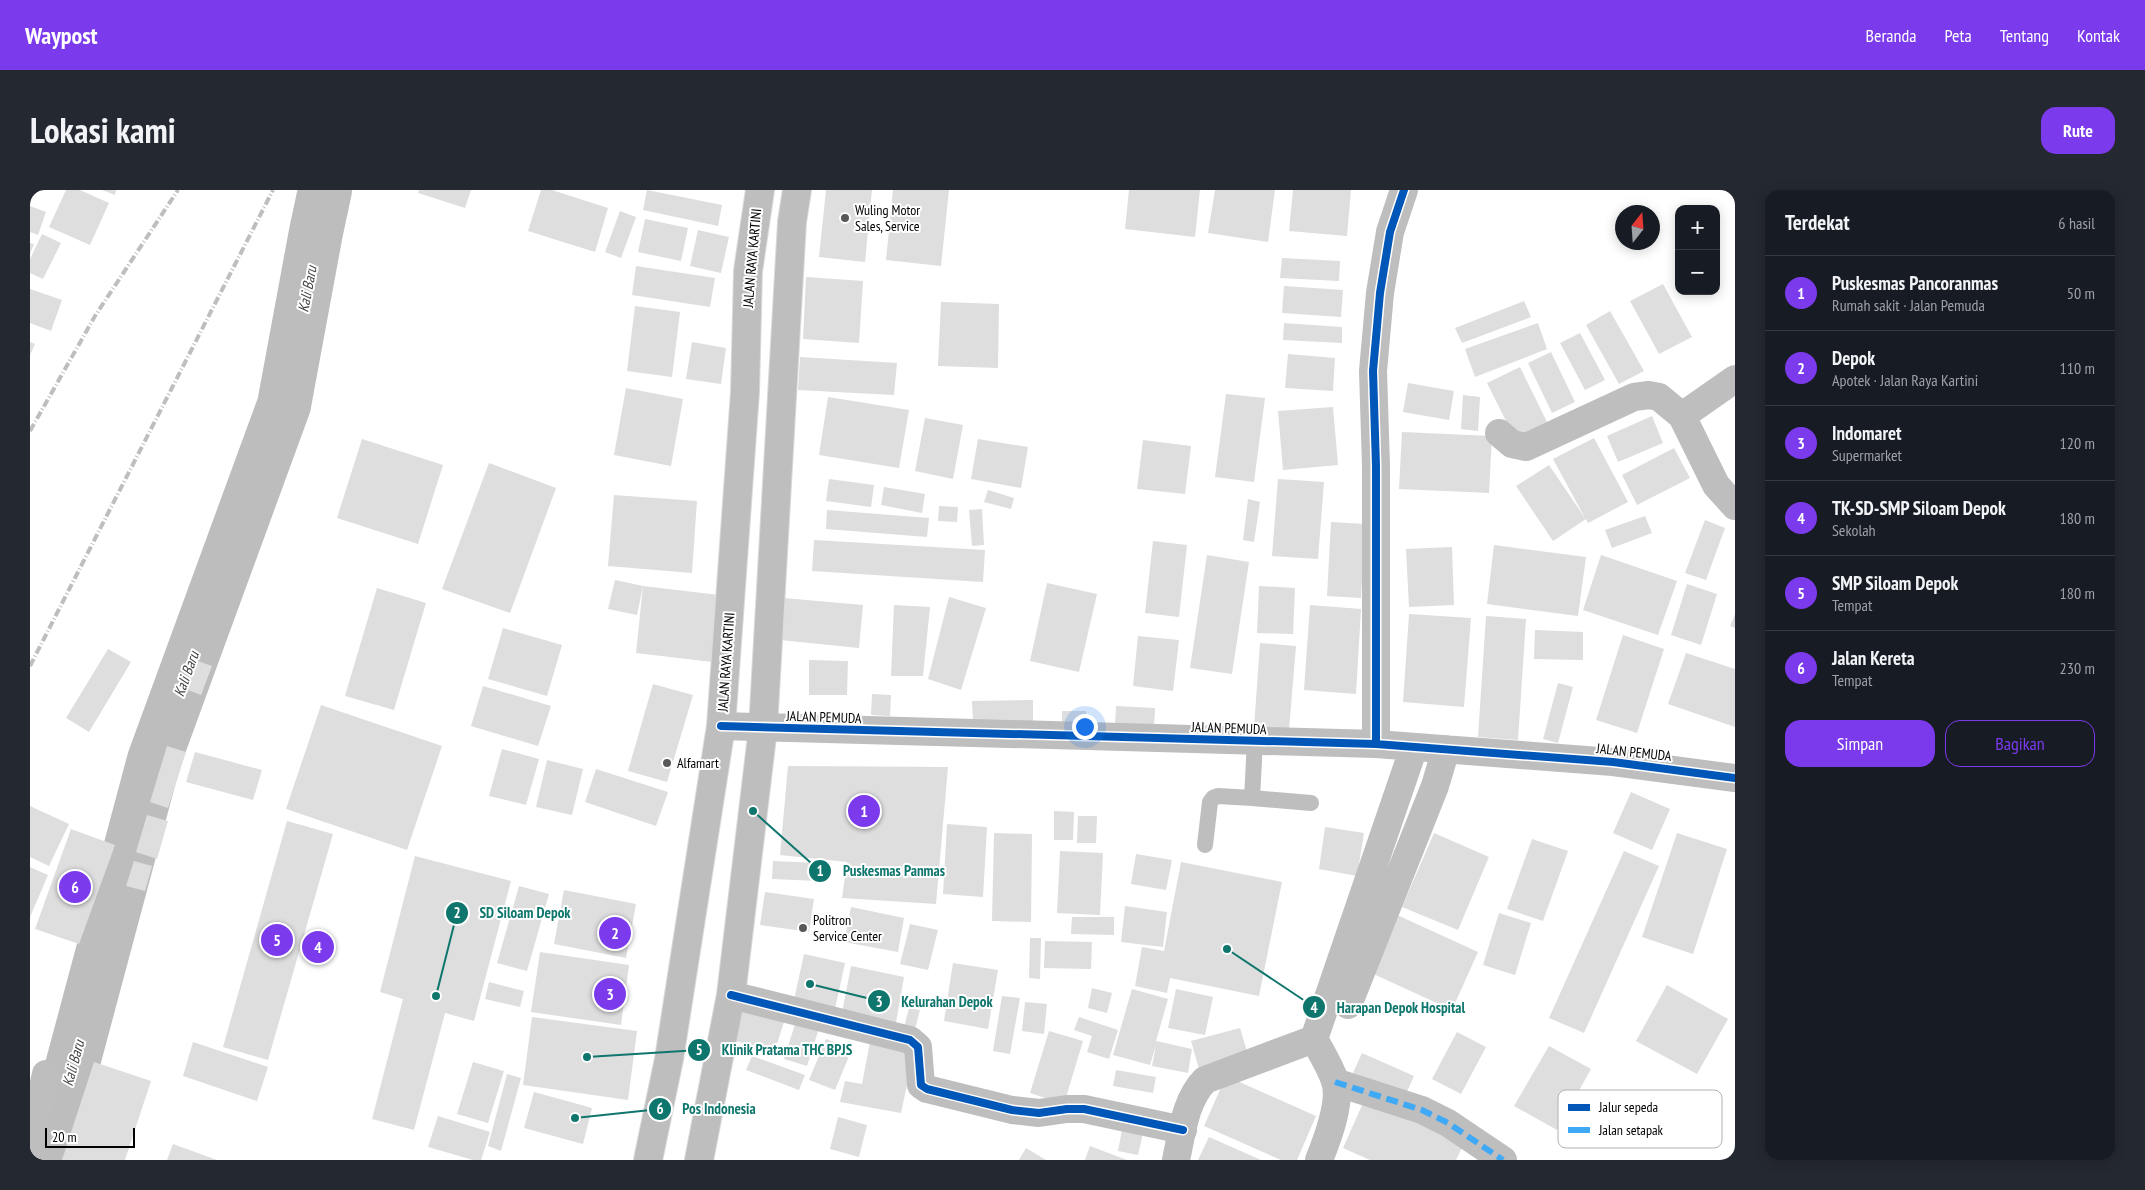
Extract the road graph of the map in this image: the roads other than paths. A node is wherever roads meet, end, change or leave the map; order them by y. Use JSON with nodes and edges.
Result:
{"nodes":[{"id":1,"x":760,"y":190,"type":"edge"},
{"id":2,"x":797,"y":190,"type":"edge"},
{"id":3,"x":1404,"y":190,"type":"edge"},
{"id":4,"x":1735,"y":379,"type":"edge"},
{"id":5,"x":1682,"y":416,"type":"junction"},
{"id":6,"x":1499,"y":433,"type":"dead end"},
{"id":7,"x":1735,"y":506,"type":"edge"},
{"id":8,"x":721,"y":726,"type":"junction"},
{"id":9,"x":763,"y":728,"type":"junction"},
{"id":10,"x":1255,"y":742,"type":"junction"},
{"id":11,"x":1376,"y":744,"type":"junction"},
{"id":12,"x":1414,"y":747,"type":"junction"},
{"id":13,"x":1446,"y":749,"type":"junction"},
{"id":14,"x":1735,"y":778,"type":"edge"},
{"id":15,"x":1252,"y":798,"type":"junction"},
{"id":16,"x":1310,"y":803,"type":"dead end"},
{"id":17,"x":1205,"y":845,"type":"dead end"},
{"id":18,"x":731,"y":995,"type":"junction"},
{"id":19,"x":1348,"y":1005,"type":"dead end"},
{"id":20,"x":1314,"y":1039,"type":"junction"},
{"id":21,"x":46,"y":1074,"type":"dead end"},
{"id":22,"x":1335,"y":1082,"type":"junction"},
{"id":23,"x":1183,"y":1130,"type":"junction"},
{"id":24,"x":30,"y":1143,"type":"edge"},
{"id":25,"x":648,"y":1160,"type":"edge"},
{"id":26,"x":698,"y":1160,"type":"edge"},
{"id":27,"x":1176,"y":1160,"type":"edge"},
{"id":28,"x":1319,"y":1160,"type":"edge"},
{"id":29,"x":1503,"y":1160,"type":"edge"}],
"edges":[{"from":1,"to":8,"type":"street","name":"JALAN RAYA KARTINI"},
{"from":2,"to":9,"type":"street"},
{"from":3,"to":11,"type":"street"},
{"from":4,"to":5,"type":"street"},
{"from":5,"to":6,"type":"street"},
{"from":5,"to":7,"type":"street"},
{"from":8,"to":9,"type":"street","name":"JALAN PEMUDA"},
{"from":8,"to":25,"type":"street","name":"JALAN RAYA KARTINI"},
{"from":9,"to":10,"type":"street","name":"JALAN PEMUDA"},
{"from":9,"to":18,"type":"street"},
{"from":10,"to":11,"type":"street","name":"JALAN PEMUDA"},
{"from":10,"to":15,"type":"lane"},
{"from":11,"to":12,"type":"street","name":"JALAN PEMUDA"},
{"from":12,"to":13,"type":"street","name":"JALAN PEMUDA"},
{"from":12,"to":20,"type":"street"},
{"from":13,"to":14,"type":"street","name":"JALAN PEMUDA"},
{"from":13,"to":19,"type":"street"},
{"from":15,"to":16,"type":"lane"},
{"from":15,"to":17,"type":"lane"},
{"from":18,"to":23,"type":"street"},
{"from":18,"to":26,"type":"street"},
{"from":20,"to":22,"type":"street"},
{"from":20,"to":23,"type":"street"},
{"from":21,"to":24,"type":"street"},
{"from":22,"to":28,"type":"street"},
{"from":22,"to":29,"type":"street"},
{"from":23,"to":27,"type":"street"}]}
